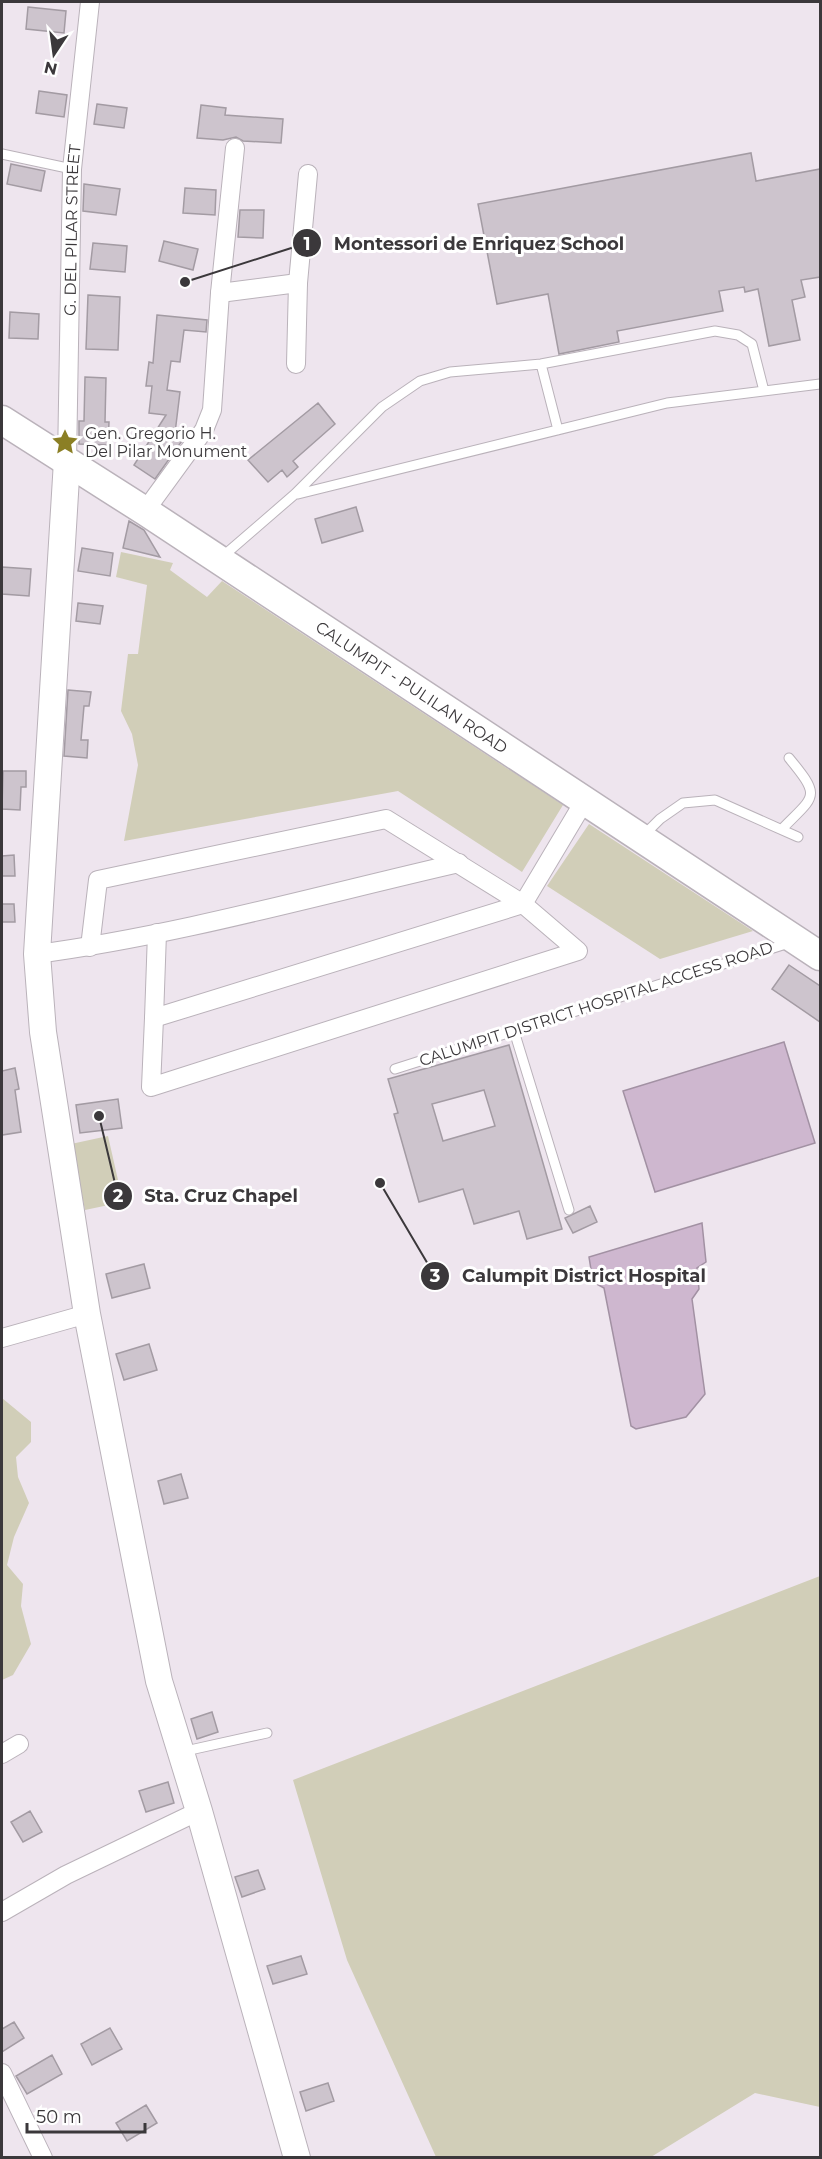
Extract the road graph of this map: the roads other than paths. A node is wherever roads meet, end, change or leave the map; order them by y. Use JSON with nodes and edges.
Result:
{"nodes":[{"id":1,"x":90,"y":2,"type":"edge"},
{"id":2,"x":235,"y":148,"type":"dead end"},
{"id":3,"x":2,"y":154,"type":"edge"},
{"id":4,"x":72,"y":169,"type":"junction"},
{"id":5,"x":308,"y":174,"type":"dead end"},
{"id":6,"x":298,"y":283,"type":"junction"},
{"id":7,"x":220,"y":292,"type":"junction"},
{"id":8,"x":296,"y":364,"type":"dead end"},
{"id":9,"x":541,"y":364,"type":"junction"},
{"id":10,"x":820,"y":384,"type":"edge"},
{"id":11,"x":764,"y":391,"type":"junction"},
{"id":12,"x":2,"y":420,"type":"edge"},
{"id":13,"x":558,"y":430,"type":"junction"},
{"id":14,"x":67,"y":461,"type":"junction"},
{"id":15,"x":295,"y":494,"type":"junction"},
{"id":16,"x":145,"y":511,"type":"junction"},
{"id":17,"x":219,"y":560,"type":"junction"},
{"id":18,"x":789,"y":758,"type":"dead end"},
{"id":19,"x":585,"y":800,"type":"junction"},
{"id":20,"x":782,"y":829,"type":"junction"},
{"id":21,"x":642,"y":837,"type":"junction"},
{"id":22,"x":798,"y":837,"type":"dead end"},
{"id":23,"x":459,"y":863,"type":"junction"},
{"id":24,"x":524,"y":904,"type":"junction"},
{"id":25,"x":157,"y":933,"type":"junction"},
{"id":26,"x":797,"y":940,"type":"junction"},
{"id":27,"x":90,"y":947,"type":"junction"},
{"id":28,"x":37,"y":954,"type":"junction"},
{"id":29,"x":820,"y":956,"type":"edge"},
{"id":30,"x":154,"y":1018,"type":"junction"},
{"id":31,"x":514,"y":1031,"type":"junction"},
{"id":32,"x":395,"y":1069,"type":"dead end"},
{"id":33,"x":569,"y":1210,"type":"dead end"},
{"id":34,"x":87,"y":1314,"type":"junction"},
{"id":35,"x":2,"y":1338,"type":"edge"},
{"id":36,"x":267,"y":1733,"type":"dead end"},
{"id":37,"x":19,"y":1744,"type":"dead end"},
{"id":38,"x":180,"y":1752,"type":"junction"},
{"id":39,"x":2,"y":1754,"type":"edge"},
{"id":40,"x":199,"y":1811,"type":"junction"},
{"id":41,"x":2,"y":1912,"type":"edge"},
{"id":42,"x":2,"y":2073,"type":"edge"},
{"id":43,"x":43,"y":2157,"type":"edge"},
{"id":44,"x":297,"y":2157,"type":"edge"}],
"edges":[{"from":1,"to":4,"type":"street","name":"G. DEL PILAR STREET"},
{"from":2,"to":7,"type":"street"},
{"from":3,"to":4,"type":"lane"},
{"from":4,"to":14,"type":"street","name":"G. DEL PILAR STREET"},
{"from":5,"to":6,"type":"street"},
{"from":6,"to":7,"type":"street"},
{"from":6,"to":8,"type":"street"},
{"from":7,"to":16,"type":"street"},
{"from":9,"to":11,"type":"lane"},
{"from":9,"to":13,"type":"lane"},
{"from":9,"to":15,"type":"lane"},
{"from":10,"to":11,"type":"lane"},
{"from":11,"to":13,"type":"lane"},
{"from":12,"to":14,"type":"main road","name":"CALUMPIT - PULILAN ROAD"},
{"from":13,"to":15,"type":"lane"},
{"from":14,"to":16,"type":"main road","name":"CALUMPIT - PULILAN ROAD"},
{"from":14,"to":28,"type":"street"},
{"from":15,"to":17,"type":"lane"},
{"from":16,"to":17,"type":"main road","name":"CALUMPIT - PULILAN ROAD"},
{"from":17,"to":19,"type":"main road","name":"CALUMPIT - PULILAN ROAD"},
{"from":18,"to":20,"type":"lane"},
{"from":19,"to":21,"type":"main road","name":"CALUMPIT - PULILAN ROAD"},
{"from":19,"to":24,"type":"street"},
{"from":20,"to":21,"type":"lane"},
{"from":20,"to":22,"type":"lane"},
{"from":21,"to":26,"type":"main road","name":"CALUMPIT - PULILAN ROAD"},
{"from":23,"to":24,"type":"street"},
{"from":23,"to":25,"type":"street"},
{"from":23,"to":27,"type":"street"},
{"from":24,"to":30,"type":"street"},
{"from":24,"to":30,"type":"street"},
{"from":25,"to":27,"type":"street"},
{"from":25,"to":30,"type":"street"},
{"from":26,"to":29,"type":"main road","name":"CALUMPIT - PULILAN ROAD"},
{"from":26,"to":31,"type":"lane","name":"CALUMPIT DISTRICT HOSPITAL ACCESS ROAD"},
{"from":27,"to":28,"type":"street"},
{"from":28,"to":34,"type":"street"},
{"from":31,"to":32,"type":"lane","name":"CALUMPIT DISTRICT HOSPITAL ACCESS ROAD"},
{"from":31,"to":33,"type":"lane"},
{"from":34,"to":35,"type":"street"},
{"from":34,"to":38,"type":"street"},
{"from":36,"to":38,"type":"lane"},
{"from":37,"to":39,"type":"street"},
{"from":38,"to":40,"type":"street"},
{"from":40,"to":41,"type":"street"},
{"from":40,"to":44,"type":"street"},
{"from":42,"to":43,"type":"street"}]}
